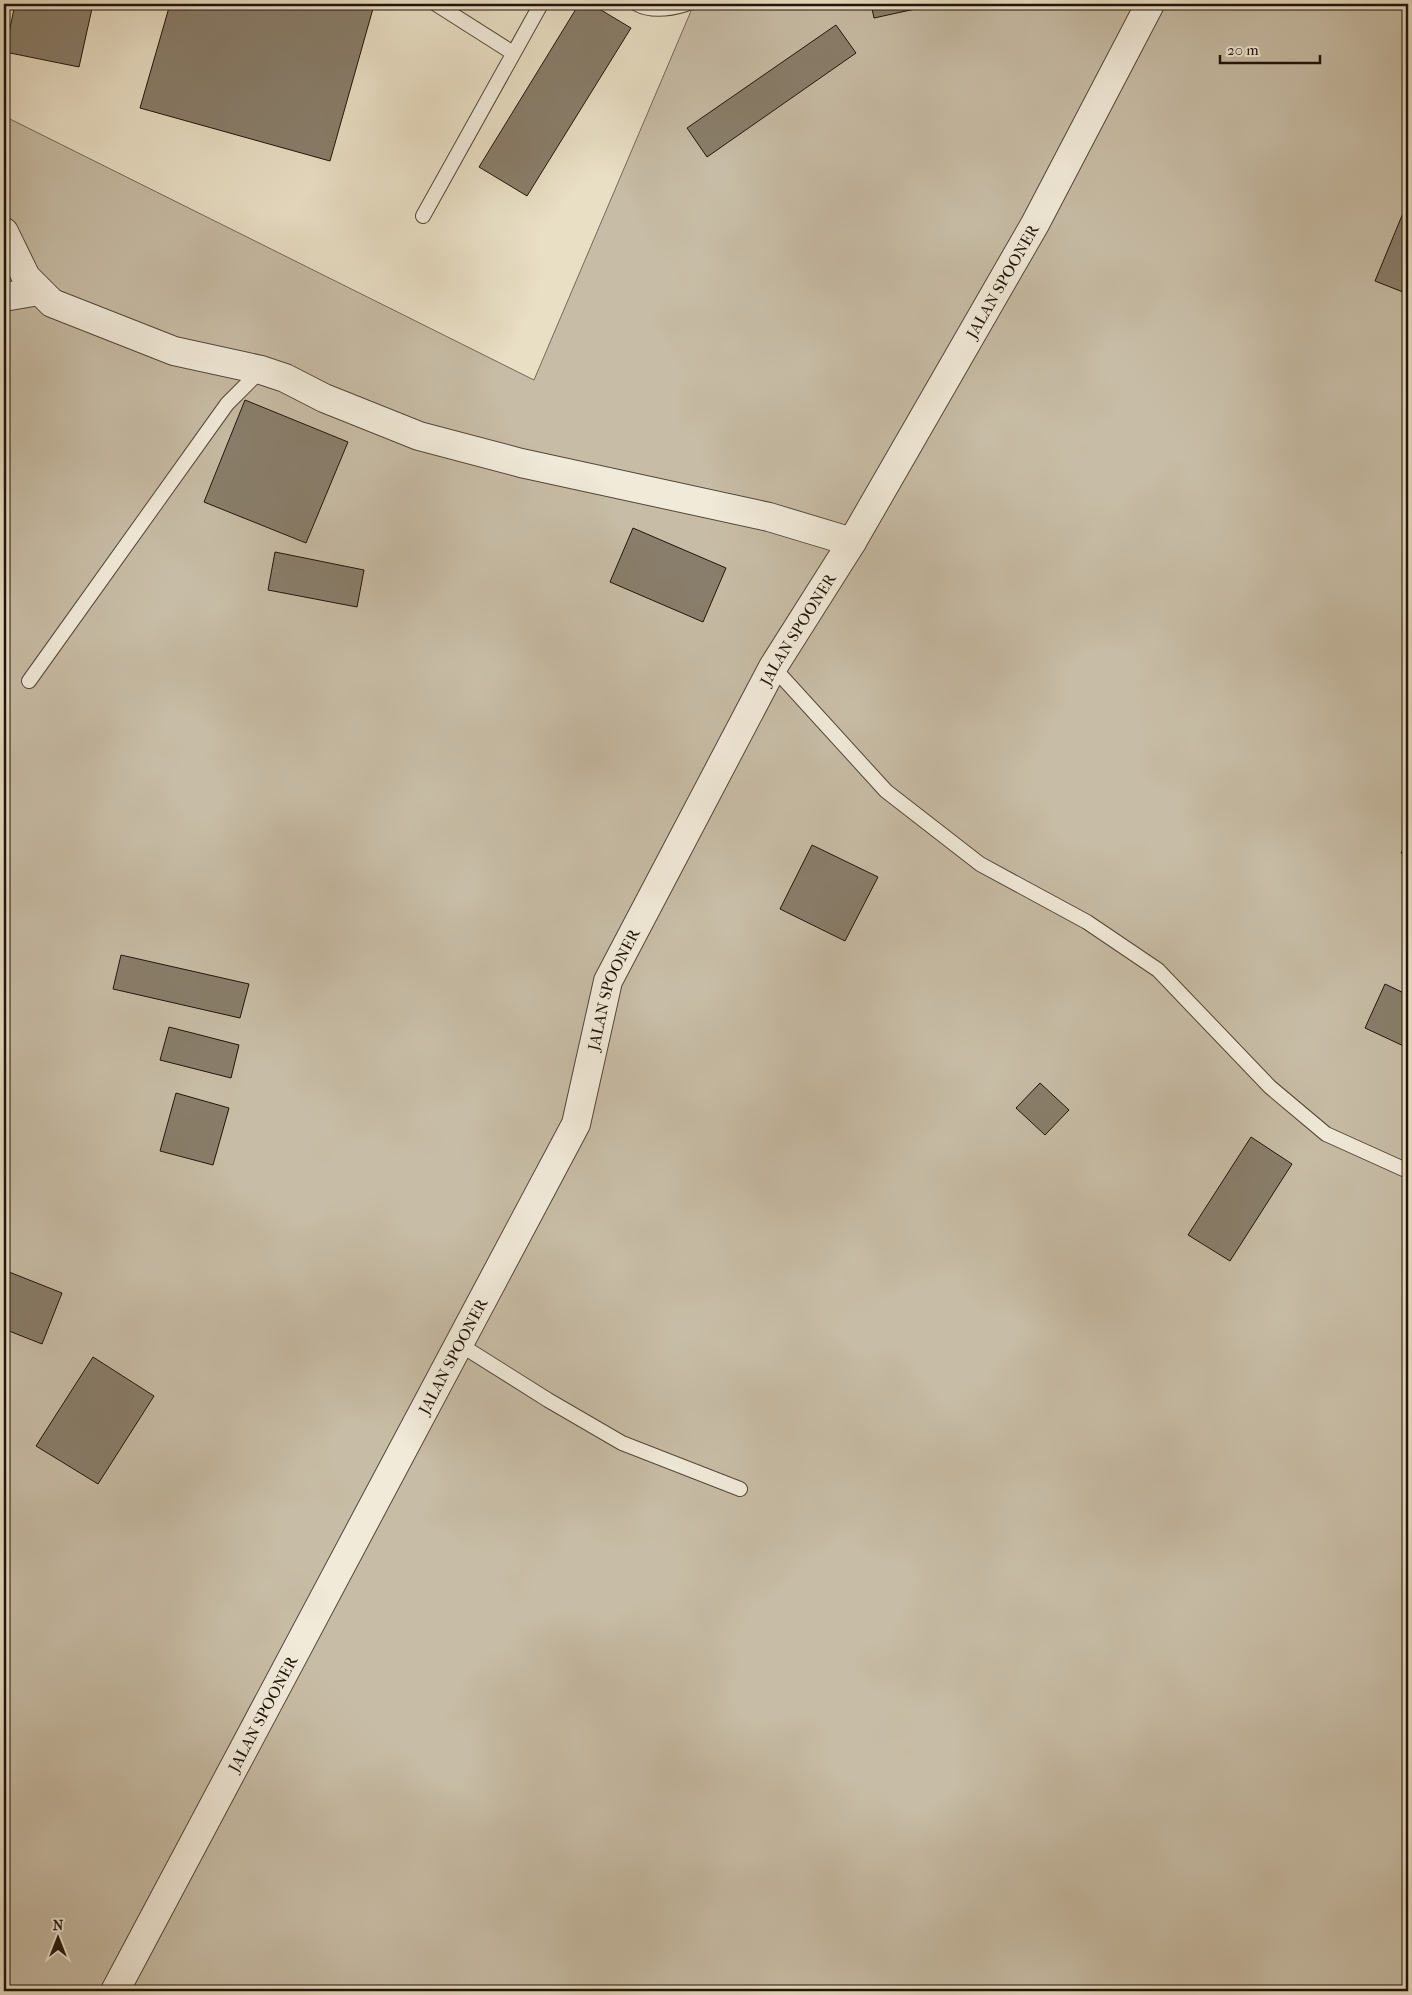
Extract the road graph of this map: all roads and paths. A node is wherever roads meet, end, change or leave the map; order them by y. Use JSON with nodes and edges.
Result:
{"nodes":[{"id":1,"x":436,"y":4,"type":"edge"},
{"id":2,"x":541,"y":4,"type":"edge"},
{"id":3,"x":637,"y":4,"type":"edge"},
{"id":4,"x":686,"y":4,"type":"edge"},
{"id":5,"x":1150,"y":4,"type":"edge"},
{"id":6,"x":513,"y":53,"type":"junction"},
{"id":7,"x":423,"y":216,"type":"dead end"},
{"id":8,"x":4,"y":232,"type":"edge"},
{"id":9,"x":39,"y":291,"type":"junction"},
{"id":10,"x":4,"y":297,"type":"edge"},
{"id":11,"x":261,"y":370,"type":"junction"},
{"id":12,"x":852,"y":542,"type":"junction"},
{"id":13,"x":773,"y":667,"type":"junction"},
{"id":14,"x":29,"y":681,"type":"dead end"},
{"id":15,"x":1408,"y":1171,"type":"edge"},
{"id":16,"x":459,"y":1344,"type":"junction"},
{"id":17,"x":740,"y":1489,"type":"dead end"},
{"id":18,"x":115,"y":1991,"type":"edge"}],
"edges":[{"from":1,"to":6,"type":"lane"},
{"from":2,"to":6,"type":"lane"},
{"from":3,"to":4,"type":"lane"},
{"from":5,"to":12,"type":"street","name":"JALAN SPOONER"},
{"from":6,"to":7,"type":"lane"},
{"from":8,"to":9,"type":"street"},
{"from":9,"to":10,"type":"street"},
{"from":9,"to":11,"type":"street"},
{"from":11,"to":12,"type":"street"},
{"from":11,"to":14,"type":"lane"},
{"from":12,"to":13,"type":"street","name":"JALAN SPOONER"},
{"from":13,"to":15,"type":"lane"},
{"from":13,"to":16,"type":"street","name":"JALAN SPOONER"},
{"from":16,"to":17,"type":"lane"},
{"from":16,"to":18,"type":"street","name":"JALAN SPOONER"}]}
